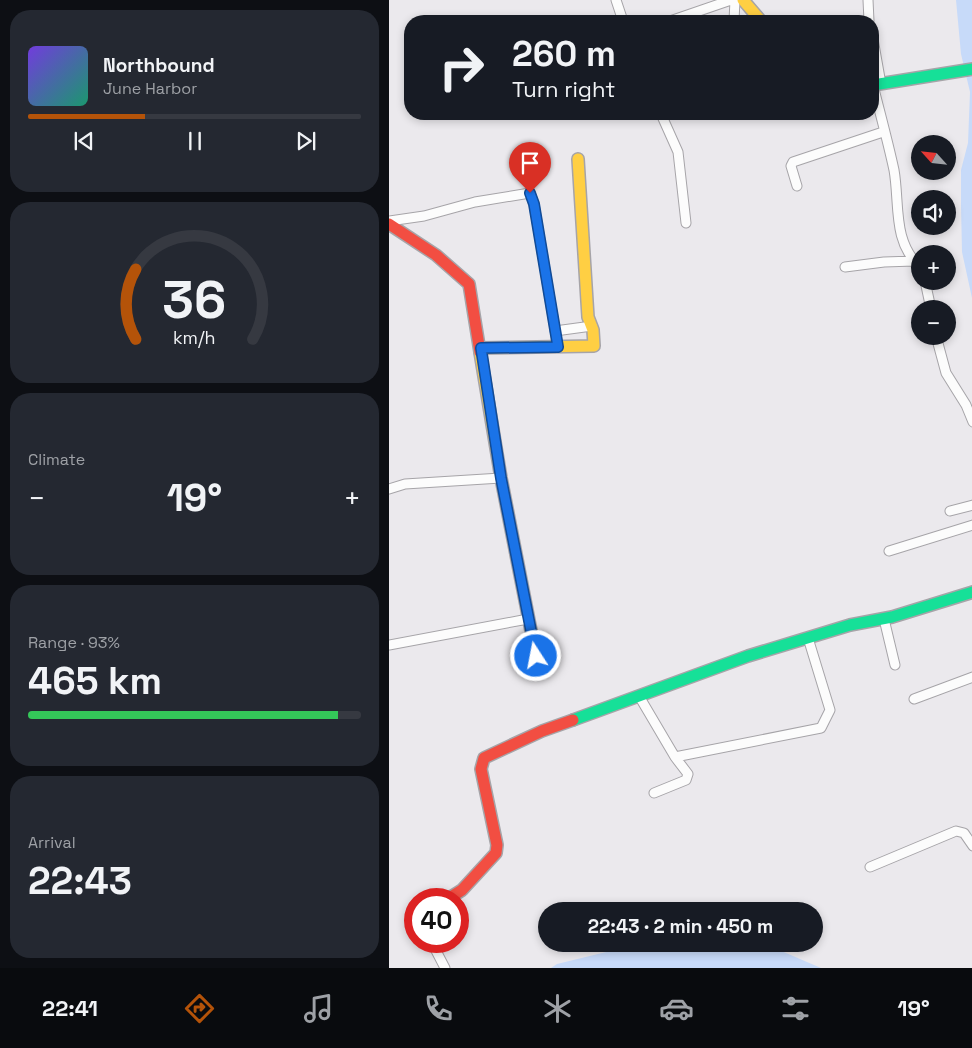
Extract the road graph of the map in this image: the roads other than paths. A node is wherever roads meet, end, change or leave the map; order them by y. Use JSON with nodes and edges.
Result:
{"nodes":[{"id":1,"x":616,"y":0,"type":"edge"},
{"id":2,"x":731,"y":0,"type":"edge"},
{"id":3,"x":735,"y":0,"type":"edge"},
{"id":4,"x":743,"y":0,"type":"edge"},
{"id":5,"x":868,"y":0,"type":"edge"},
{"id":6,"x":621,"y":15,"type":"edge"},
{"id":7,"x":687,"y":15,"type":"edge"},
{"id":8,"x":734,"y":15,"type":"edge"},
{"id":9,"x":756,"y":15,"type":"edge"},
{"id":10,"x":869,"y":15,"type":"edge"},
{"id":11,"x":972,"y":69,"type":"edge"},
{"id":12,"x":879,"y":84,"type":"edge"},
{"id":13,"x":879,"y":105,"type":"edge"},
{"id":14,"x":664,"y":120,"type":"edge"},
{"id":15,"x":883,"y":132,"type":"junction"},
{"id":16,"x":578,"y":159,"type":"dead end"},
{"id":17,"x":797,"y":186,"type":"dead end"},
{"id":18,"x":389,"y":223,"type":"edge"},
{"id":19,"x":686,"y":223,"type":"dead end"},
{"id":20,"x":911,"y":253,"type":"edge"},
{"id":21,"x":911,"y":264,"type":"edge"},
{"id":22,"x":845,"y":267,"type":"dead end"},
{"id":23,"x":592,"y":328,"type":"junction"},
{"id":24,"x":555,"y":331,"type":"junction"},
{"id":25,"x":938,"y":345,"type":"edge"},
{"id":26,"x":558,"y":347,"type":"junction"},
{"id":27,"x":481,"y":348,"type":"junction"},
{"id":28,"x":972,"y":422,"type":"edge"},
{"id":29,"x":501,"y":478,"type":"junction"},
{"id":30,"x":389,"y":489,"type":"edge"},
{"id":31,"x":972,"y":505,"type":"edge"},
{"id":32,"x":950,"y":510,"type":"dead end"},
{"id":33,"x":972,"y":525,"type":"edge"},
{"id":34,"x":889,"y":551,"type":"dead end"},
{"id":35,"x":972,"y":592,"type":"edge"},
{"id":36,"x":528,"y":619,"type":"junction"},
{"id":37,"x":884,"y":619,"type":"junction"},
{"id":38,"x":808,"y":638,"type":"junction"},
{"id":39,"x":389,"y":645,"type":"edge"},
{"id":40,"x":536,"y":656,"type":"dead end"},
{"id":41,"x":895,"y":665,"type":"dead end"},
{"id":42,"x":972,"y":677,"type":"edge"},
{"id":43,"x":639,"y":696,"type":"junction"},
{"id":44,"x":914,"y":699,"type":"dead end"},
{"id":45,"x":675,"y":758,"type":"junction"},
{"id":46,"x":654,"y":793,"type":"dead end"},
{"id":47,"x":972,"y":846,"type":"edge"},
{"id":48,"x":870,"y":867,"type":"dead end"},
{"id":49,"x":463,"y":888,"type":"edge"},
{"id":50,"x":437,"y":953,"type":"edge"},
{"id":51,"x":445,"y":968,"type":"edge"}],
"edges":[{"from":1,"to":6,"type":"street"},
{"from":2,"to":7,"type":"street"},
{"from":3,"to":8,"type":"street"},
{"from":4,"to":9,"type":"street"},
{"from":5,"to":10,"type":"street"},
{"from":11,"to":12,"type":"street"},
{"from":13,"to":15,"type":"street"},
{"from":14,"to":19,"type":"street"},
{"from":15,"to":17,"type":"street"},
{"from":15,"to":20,"type":"street"},
{"from":16,"to":23,"type":"street"},
{"from":18,"to":24,"type":"street"},
{"from":18,"to":27,"type":"street"},
{"from":21,"to":22,"type":"street"},
{"from":23,"to":24,"type":"street"},
{"from":23,"to":26,"type":"street"},
{"from":24,"to":26,"type":"street"},
{"from":25,"to":28,"type":"street"},
{"from":26,"to":27,"type":"street"},
{"from":27,"to":29,"type":"street"},
{"from":29,"to":30,"type":"street"},
{"from":29,"to":36,"type":"street"},
{"from":31,"to":32,"type":"street"},
{"from":33,"to":34,"type":"street"},
{"from":35,"to":37,"type":"street"},
{"from":36,"to":39,"type":"street"},
{"from":36,"to":40,"type":"street"},
{"from":37,"to":38,"type":"street"},
{"from":37,"to":41,"type":"street"},
{"from":38,"to":43,"type":"street"},
{"from":38,"to":45,"type":"street"},
{"from":42,"to":44,"type":"street"},
{"from":43,"to":45,"type":"street"},
{"from":43,"to":49,"type":"street"},
{"from":45,"to":46,"type":"street"},
{"from":47,"to":48,"type":"street"},
{"from":50,"to":51,"type":"street"}]}
